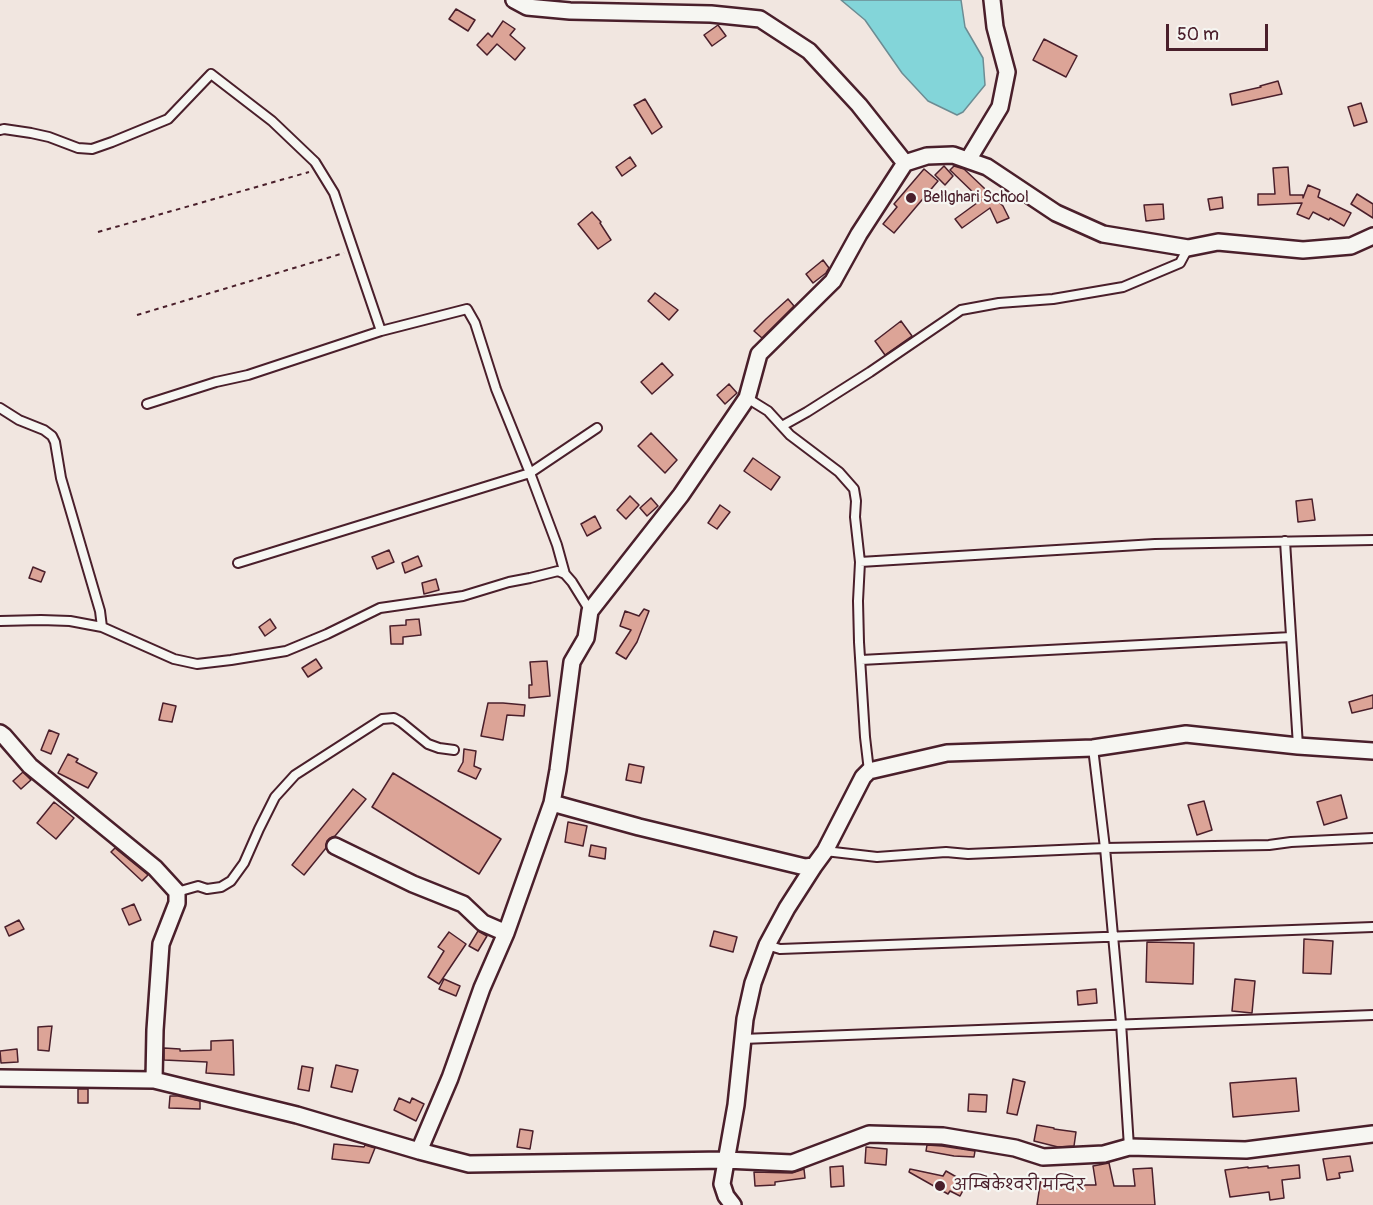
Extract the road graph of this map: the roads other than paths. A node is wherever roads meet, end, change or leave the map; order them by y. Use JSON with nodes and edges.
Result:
{"nodes":[{"id":1,"x":513,"y":0,"type":"edge"},
{"id":2,"x":992,"y":0,"type":"edge"},
{"id":3,"x":0,"y":130,"type":"edge"},
{"id":4,"x":968,"y":160,"type":"junction"},
{"id":5,"x":905,"y":163,"type":"junction"},
{"id":6,"x":1373,"y":236,"type":"edge"},
{"id":7,"x":1188,"y":248,"type":"junction"},
{"id":8,"x":381,"y":331,"type":"junction"},
{"id":9,"x":747,"y":398,"type":"junction"},
{"id":10,"x":147,"y":404,"type":"dead end"},
{"id":11,"x":0,"y":408,"type":"edge"},
{"id":12,"x":782,"y":426,"type":"junction"},
{"id":13,"x":597,"y":428,"type":"dead end"},
{"id":14,"x":530,"y":473,"type":"junction"},
{"id":15,"x":1373,"y":540,"type":"edge"},
{"id":16,"x":1285,"y":541,"type":"junction"},
{"id":17,"x":238,"y":562,"type":"dead end"},
{"id":18,"x":860,"y":562,"type":"junction"},
{"id":19,"x":565,"y":574,"type":"junction"},
{"id":20,"x":590,"y":611,"type":"junction"},
{"id":21,"x":0,"y":621,"type":"edge"},
{"id":22,"x":102,"y":627,"type":"junction"},
{"id":23,"x":1291,"y":637,"type":"junction"},
{"id":24,"x":861,"y":660,"type":"junction"},
{"id":25,"x":0,"y":733,"type":"edge"},
{"id":26,"x":1298,"y":746,"type":"junction"},
{"id":27,"x":1093,"y":748,"type":"junction"},
{"id":28,"x":454,"y":750,"type":"dead end"},
{"id":29,"x":1373,"y":751,"type":"edge"},
{"id":30,"x":869,"y":771,"type":"junction"},
{"id":31,"x":552,"y":803,"type":"junction"},
{"id":32,"x":1373,"y":838,"type":"edge"},
{"id":33,"x":335,"y":846,"type":"dead end"},
{"id":34,"x":1105,"y":848,"type":"junction"},
{"id":35,"x":825,"y":851,"type":"junction"},
{"id":36,"x":814,"y":866,"type":"junction"},
{"id":37,"x":177,"y":892,"type":"junction"},
{"id":38,"x":1373,"y":927,"type":"edge"},
{"id":39,"x":506,"y":933,"type":"junction"},
{"id":40,"x":1113,"y":937,"type":"junction"},
{"id":41,"x":767,"y":945,"type":"junction"},
{"id":42,"x":1373,"y":1015,"type":"edge"},
{"id":43,"x":1121,"y":1023,"type":"junction"},
{"id":44,"x":742,"y":1039,"type":"junction"},
{"id":45,"x":0,"y":1078,"type":"edge"},
{"id":46,"x":153,"y":1080,"type":"junction"},
{"id":47,"x":1373,"y":1134,"type":"edge"},
{"id":48,"x":1129,"y":1148,"type":"junction"},
{"id":49,"x":419,"y":1151,"type":"junction"},
{"id":50,"x":725,"y":1160,"type":"junction"},
{"id":51,"x":733,"y":1205,"type":"edge"}],
"edges":[{"from":1,"to":5,"type":"street"},
{"from":2,"to":4,"type":"street"},
{"from":3,"to":8,"type":"lane"},
{"from":4,"to":5,"type":"street"},
{"from":4,"to":7,"type":"street"},
{"from":5,"to":9,"type":"street"},
{"from":6,"to":7,"type":"street"},
{"from":7,"to":12,"type":"lane"},
{"from":8,"to":10,"type":"lane"},
{"from":8,"to":14,"type":"lane"},
{"from":9,"to":12,"type":"lane"},
{"from":9,"to":20,"type":"street"},
{"from":11,"to":22,"type":"lane"},
{"from":12,"to":18,"type":"lane"},
{"from":13,"to":14,"type":"lane"},
{"from":14,"to":17,"type":"lane"},
{"from":14,"to":19,"type":"lane"},
{"from":15,"to":16,"type":"lane"},
{"from":16,"to":18,"type":"lane"},
{"from":16,"to":23,"type":"lane"},
{"from":18,"to":24,"type":"lane"},
{"from":19,"to":20,"type":"lane"},
{"from":19,"to":22,"type":"lane"},
{"from":20,"to":31,"type":"street"},
{"from":21,"to":22,"type":"lane"},
{"from":23,"to":24,"type":"lane"},
{"from":23,"to":26,"type":"lane"},
{"from":24,"to":30,"type":"lane"},
{"from":25,"to":37,"type":"street"},
{"from":26,"to":27,"type":"street"},
{"from":26,"to":29,"type":"street"},
{"from":27,"to":30,"type":"street"},
{"from":27,"to":34,"type":"lane"},
{"from":28,"to":37,"type":"lane"},
{"from":30,"to":35,"type":"street"},
{"from":31,"to":36,"type":"street"},
{"from":31,"to":39,"type":"street"},
{"from":32,"to":34,"type":"lane"},
{"from":33,"to":39,"type":"street"},
{"from":34,"to":35,"type":"lane"},
{"from":34,"to":40,"type":"lane"},
{"from":35,"to":36,"type":"street"},
{"from":36,"to":41,"type":"street"},
{"from":37,"to":46,"type":"street"},
{"from":38,"to":40,"type":"lane"},
{"from":39,"to":49,"type":"street"},
{"from":40,"to":41,"type":"lane"},
{"from":40,"to":43,"type":"lane"},
{"from":41,"to":44,"type":"street"},
{"from":42,"to":43,"type":"lane"},
{"from":43,"to":44,"type":"lane"},
{"from":43,"to":48,"type":"lane"},
{"from":44,"to":50,"type":"street"},
{"from":45,"to":46,"type":"street"},
{"from":46,"to":49,"type":"street"},
{"from":47,"to":48,"type":"street"},
{"from":48,"to":50,"type":"street"},
{"from":49,"to":50,"type":"street"},
{"from":50,"to":51,"type":"street"}]}
